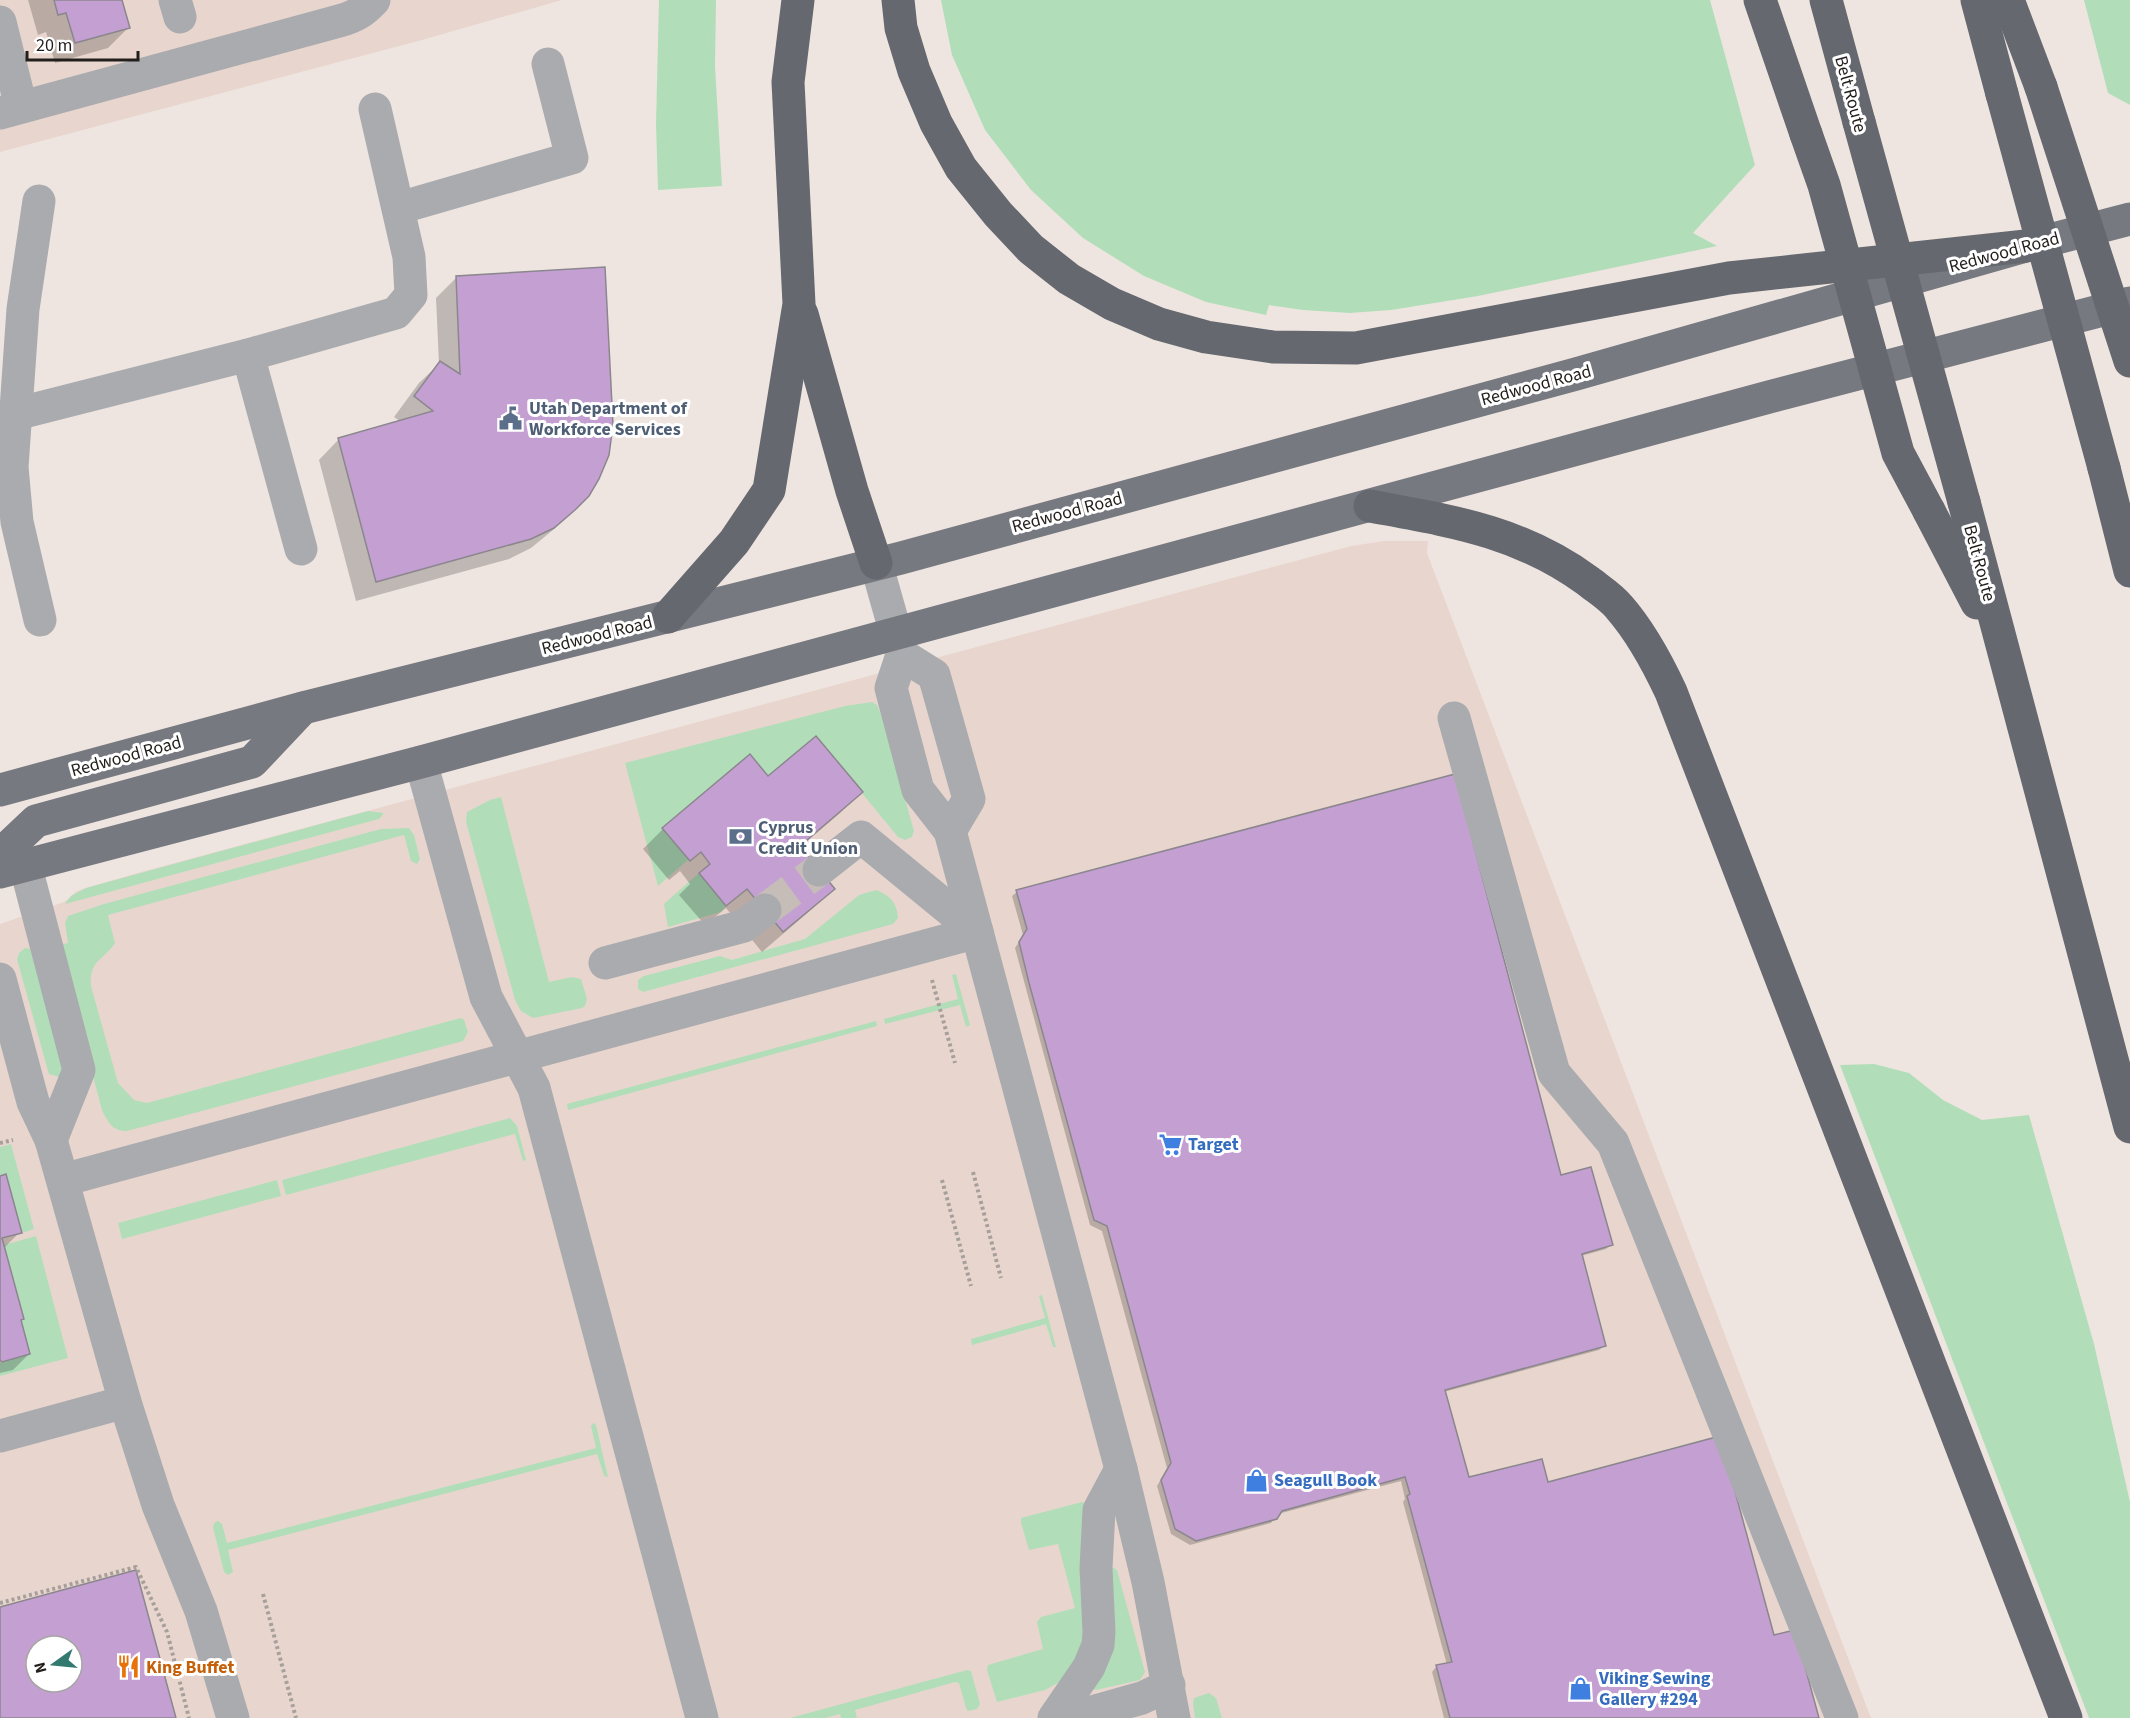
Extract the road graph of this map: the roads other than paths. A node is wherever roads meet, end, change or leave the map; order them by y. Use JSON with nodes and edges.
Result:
{"nodes":[{"id":1,"x":374,"y":0,"type":"edge"},
{"id":2,"x":798,"y":0,"type":"edge"},
{"id":3,"x":898,"y":0,"type":"edge"},
{"id":4,"x":1760,"y":0,"type":"edge"},
{"id":5,"x":1826,"y":0,"type":"edge"},
{"id":6,"x":1977,"y":0,"type":"edge"},
{"id":7,"x":2008,"y":0,"type":"edge"},
{"id":8,"x":0,"y":22,"type":"edge"},
{"id":9,"x":548,"y":64,"type":"dead end"},
{"id":10,"x":375,"y":109,"type":"dead end"},
{"id":11,"x":10,"y":110,"type":"edge"},
{"id":12,"x":39,"y":201,"type":"dead end"},
{"id":13,"x":399,"y":208,"type":"junction"},
{"id":14,"x":2130,"y":219,"type":"edge"},
{"id":15,"x":2026,"y":246,"type":"junction"},
{"id":16,"x":2130,"y":303,"type":"edge"},
{"id":17,"x":799,"y":304,"type":"junction"},
{"id":18,"x":248,"y":355,"type":"junction"},
{"id":19,"x":2130,"y":361,"type":"edge"},
{"id":20,"x":8,"y":416,"type":"edge"},
{"id":21,"x":1370,"y":506,"type":"junction"},
{"id":22,"x":301,"y":549,"type":"dead end"},
{"id":23,"x":876,"y":563,"type":"junction"},
{"id":24,"x":2130,"y":571,"type":"edge"},
{"id":25,"x":668,"y":617,"type":"junction"},
{"id":26,"x":40,"y":620,"type":"dead end"},
{"id":27,"x":899,"y":644,"type":"junction"},
{"id":28,"x":2004,"y":655,"type":"junction"},
{"id":29,"x":303,"y":708,"type":"junction"},
{"id":30,"x":1454,"y":718,"type":"dead end"},
{"id":31,"x":421,"y":762,"type":"junction"},
{"id":32,"x":0,"y":790,"type":"edge"},
{"id":33,"x":950,"y":831,"type":"junction"},
{"id":34,"x":8,"y":863,"type":"edge"},
{"id":35,"x":819,"y":870,"type":"tunnel mouth"},
{"id":36,"x":765,"y":910,"type":"tunnel mouth"},
{"id":37,"x":976,"y":932,"type":"junction"},
{"id":38,"x":605,"y":963,"type":"dead end"},
{"id":39,"x":0,"y":979,"type":"edge"},
{"id":40,"x":517,"y":1056,"type":"junction"},
{"id":41,"x":2130,"y":1126,"type":"edge"},
{"id":42,"x":51,"y":1140,"type":"junction"},
{"id":43,"x":63,"y":1180,"type":"junction"},
{"id":44,"x":125,"y":1402,"type":"junction"},
{"id":45,"x":0,"y":1436,"type":"edge"},
{"id":46,"x":1120,"y":1469,"type":"junction"},
{"id":47,"x":1169,"y":1685,"type":"junction"},
{"id":48,"x":232,"y":1718,"type":"edge"},
{"id":49,"x":702,"y":1718,"type":"edge"},
{"id":50,"x":1054,"y":1718,"type":"edge"},
{"id":51,"x":1071,"y":1718,"type":"edge"},
{"id":52,"x":1174,"y":1718,"type":"edge"},
{"id":53,"x":1842,"y":1718,"type":"edge"},
{"id":54,"x":2066,"y":1718,"type":"edge"}],
"edges":[{"from":1,"to":11,"type":"lane"},
{"from":2,"to":17,"type":"highway"},
{"from":3,"to":15,"type":"highway"},
{"from":4,"to":28,"type":"highway","bridge":true},
{"from":5,"to":28,"type":"highway","name":"Belt Route","bridge":true},
{"from":6,"to":24,"type":"highway","bridge":true},
{"from":7,"to":19,"type":"highway","bridge":true},
{"from":8,"to":11,"type":"lane"},
{"from":9,"to":13,"type":"lane"},
{"from":10,"to":13,"type":"lane"},
{"from":12,"to":20,"type":"lane"},
{"from":13,"to":18,"type":"lane"},
{"from":14,"to":15,"type":"main road","name":"Redwood Road"},
{"from":15,"to":23,"type":"main road","name":"Redwood Road"},
{"from":16,"to":21,"type":"main road"},
{"from":17,"to":23,"type":"highway"},
{"from":17,"to":25,"type":"highway"},
{"from":18,"to":20,"type":"lane"},
{"from":18,"to":22,"type":"lane"},
{"from":20,"to":26,"type":"lane"},
{"from":21,"to":27,"type":"main road"},
{"from":21,"to":54,"type":"highway"},
{"from":23,"to":25,"type":"main road","name":"Redwood Road"},
{"from":23,"to":27,"type":"lane"},
{"from":25,"to":29,"type":"main road","name":"Redwood Road"},
{"from":27,"to":31,"type":"main road"},
{"from":27,"to":33,"type":"lane"},
{"from":27,"to":33,"type":"lane"},
{"from":28,"to":41,"type":"highway","name":"Belt Route"},
{"from":29,"to":32,"type":"main road","name":"Redwood Road"},
{"from":29,"to":34,"type":"main road"},
{"from":30,"to":53,"type":"lane"},
{"from":31,"to":34,"type":"main road"},
{"from":31,"to":40,"type":"lane"},
{"from":33,"to":37,"type":"lane"},
{"from":34,"to":42,"type":"lane"},
{"from":35,"to":37,"type":"lane"},
{"from":36,"to":38,"type":"lane"},
{"from":37,"to":40,"type":"lane"},
{"from":37,"to":46,"type":"lane"},
{"from":39,"to":42,"type":"lane"},
{"from":40,"to":43,"type":"lane"},
{"from":40,"to":49,"type":"lane"},
{"from":42,"to":43,"type":"lane"},
{"from":43,"to":44,"type":"lane"},
{"from":44,"to":45,"type":"lane"},
{"from":44,"to":48,"type":"lane"},
{"from":46,"to":47,"type":"lane"},
{"from":46,"to":50,"type":"lane"},
{"from":47,"to":51,"type":"lane"},
{"from":47,"to":52,"type":"lane"}]}
